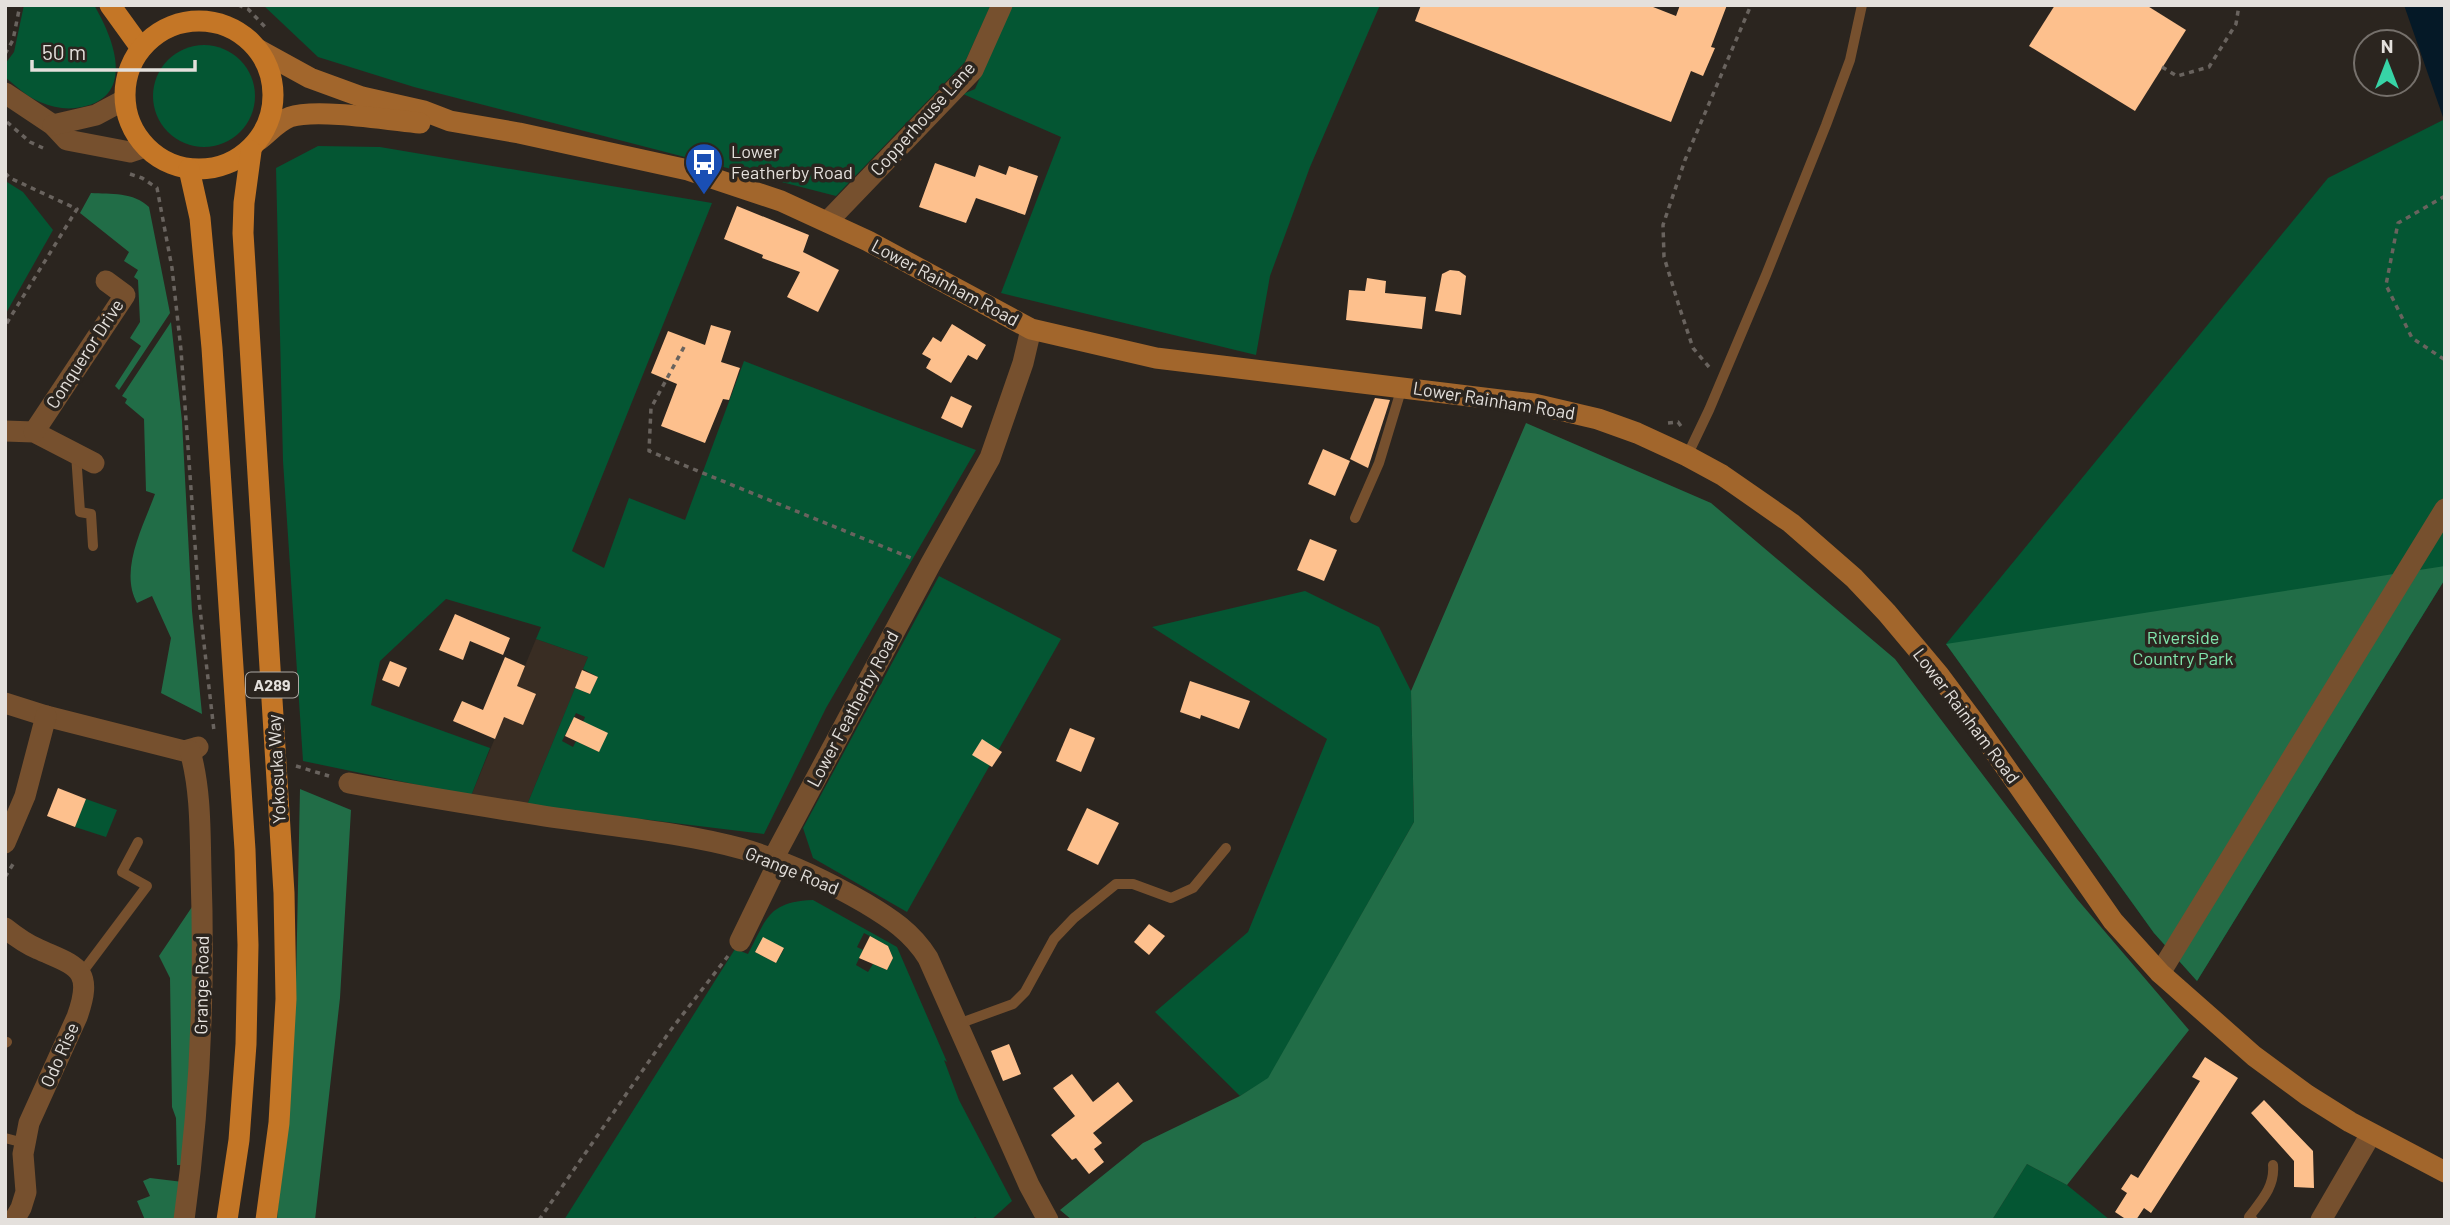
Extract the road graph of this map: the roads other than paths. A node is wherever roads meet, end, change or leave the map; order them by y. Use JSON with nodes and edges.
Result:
{"nodes":[{"id":1,"x":110,"y":5,"type":"edge"},
{"id":2,"x":173,"y":5,"type":"edge"},
{"id":3,"x":1002,"y":5,"type":"edge"},
{"id":4,"x":1862,"y":5,"type":"edge"},
{"id":5,"x":211,"y":21,"type":"junction"},
{"id":6,"x":141,"y":48,"type":"junction"},
{"id":7,"x":259,"y":50,"type":"junction"},
{"id":8,"x":5,"y":93,"type":"edge"},
{"id":9,"x":124,"y":100,"type":"junction"},
{"id":10,"x":450,"y":121,"type":"junction"},
{"id":11,"x":53,"y":125,"type":"junction"},
{"id":12,"x":255,"y":145,"type":"junction"},
{"id":13,"x":145,"y":147,"type":"junction"},
{"id":14,"x":189,"y":169,"type":"junction"},
{"id":15,"x":828,"y":221,"type":"junction"},
{"id":16,"x":106,"y":281,"type":"dead end"},
{"id":17,"x":1031,"y":329,"type":"junction"},
{"id":18,"x":1402,"y":387,"type":"junction"},
{"id":19,"x":5,"y":431,"type":"edge"},
{"id":20,"x":34,"y":432,"type":"junction"},
{"id":21,"x":1687,"y":456,"type":"junction"},
{"id":22,"x":85,"y":459,"type":"joint"},
{"id":23,"x":2445,"y":509,"type":"edge"},
{"id":24,"x":1355,"y":518,"type":"dead end"},
{"id":25,"x":93,"y":546,"type":"dead end"},
{"id":26,"x":5,"y":703,"type":"edge"},
{"id":27,"x":46,"y":716,"type":"junction"},
{"id":28,"x":349,"y":783,"type":"road end"},
{"id":29,"x":138,"y":842,"type":"dead end"},
{"id":30,"x":1226,"y":848,"type":"dead end"},
{"id":31,"x":12,"y":850,"type":"edge"},
{"id":32,"x":776,"y":860,"type":"junction"},
{"id":33,"x":5,"y":928,"type":"edge"},
{"id":34,"x":740,"y":941,"type":"road end"},
{"id":35,"x":2160,"y":973,"type":"junction"},
{"id":36,"x":81,"y":974,"type":"junction"},
{"id":37,"x":958,"y":1024,"type":"junction"},
{"id":38,"x":2371,"y":1134,"type":"junction"},
{"id":39,"x":15,"y":1140,"type":"edge"},
{"id":40,"x":2273,"y":1165,"type":"dead end"},
{"id":41,"x":2445,"y":1172,"type":"edge"},
{"id":42,"x":2248,"y":1219,"type":"edge"},
{"id":43,"x":14,"y":1220,"type":"edge"},
{"id":44,"x":184,"y":1220,"type":"edge"},
{"id":45,"x":227,"y":1220,"type":"edge"},
{"id":46,"x":266,"y":1220,"type":"edge"},
{"id":47,"x":1048,"y":1220,"type":"edge"},
{"id":48,"x":2321,"y":1220,"type":"edge"}],
"edges":[{"from":1,"to":6,"type":"main road"},
{"from":2,"to":5,"type":"main road"},
{"from":3,"to":15,"type":"street","name":"Copperhouse Lane"},
{"from":4,"to":21,"type":"lane"},
{"from":5,"to":6,"type":"main road"},
{"from":5,"to":7,"type":"main road"},
{"from":6,"to":9,"type":"main road"},
{"from":7,"to":10,"type":"main road","name":"Lower Rainham Road"},
{"from":7,"to":12,"type":"main road"},
{"from":8,"to":11,"type":"street"},
{"from":9,"to":11,"type":"street"},
{"from":9,"to":13,"type":"main road"},
{"from":10,"to":12,"type":"main road","name":"Lower Rainham Road"},
{"from":10,"to":15,"type":"main road","name":"Lower Rainham Road"},
{"from":11,"to":13,"type":"street"},
{"from":12,"to":14,"type":"main road"},
{"from":12,"to":46,"type":"main road","name":"Yokosuka Way","number":"A289"},
{"from":13,"to":14,"type":"main road"},
{"from":14,"to":45,"type":"main road","name":"Yokosuka Way","number":"A289"},
{"from":15,"to":17,"type":"main road","name":"Lower Rainham Road"},
{"from":16,"to":20,"type":"street","name":"Conqueror Drive"},
{"from":17,"to":18,"type":"main road","name":"Lower Rainham Road"},
{"from":17,"to":32,"type":"street","name":"Lower Featherby Road"},
{"from":18,"to":21,"type":"main road","name":"Lower Rainham Road"},
{"from":18,"to":24,"type":"lane"},
{"from":19,"to":20,"type":"street"},
{"from":20,"to":22,"type":"street"},
{"from":21,"to":35,"type":"main road","name":"Lower Rainham Road"},
{"from":22,"to":25,"type":"lane"},
{"from":23,"to":35,"type":"street"},
{"from":26,"to":27,"type":"street","name":"Grange Road"},
{"from":27,"to":31,"type":"street"},
{"from":27,"to":44,"type":"street","name":"Grange Road"},
{"from":28,"to":32,"type":"street","name":"Grange Road"},
{"from":29,"to":36,"type":"lane"},
{"from":30,"to":37,"type":"lane"},
{"from":32,"to":34,"type":"street","name":"Lower Featherby Road"},
{"from":32,"to":37,"type":"street","name":"Grange Road"},
{"from":33,"to":36,"type":"street"},
{"from":35,"to":38,"type":"main road","name":"Lower Rainham Road"},
{"from":36,"to":39,"type":"street","name":"Odo Rise"},
{"from":37,"to":47,"type":"street","name":"Grange Road"},
{"from":38,"to":41,"type":"main road","name":"Lower Rainham Road"},
{"from":38,"to":48,"type":"street"},
{"from":39,"to":43,"type":"street","name":"Odo Rise"},
{"from":40,"to":42,"type":"lane"}]}
